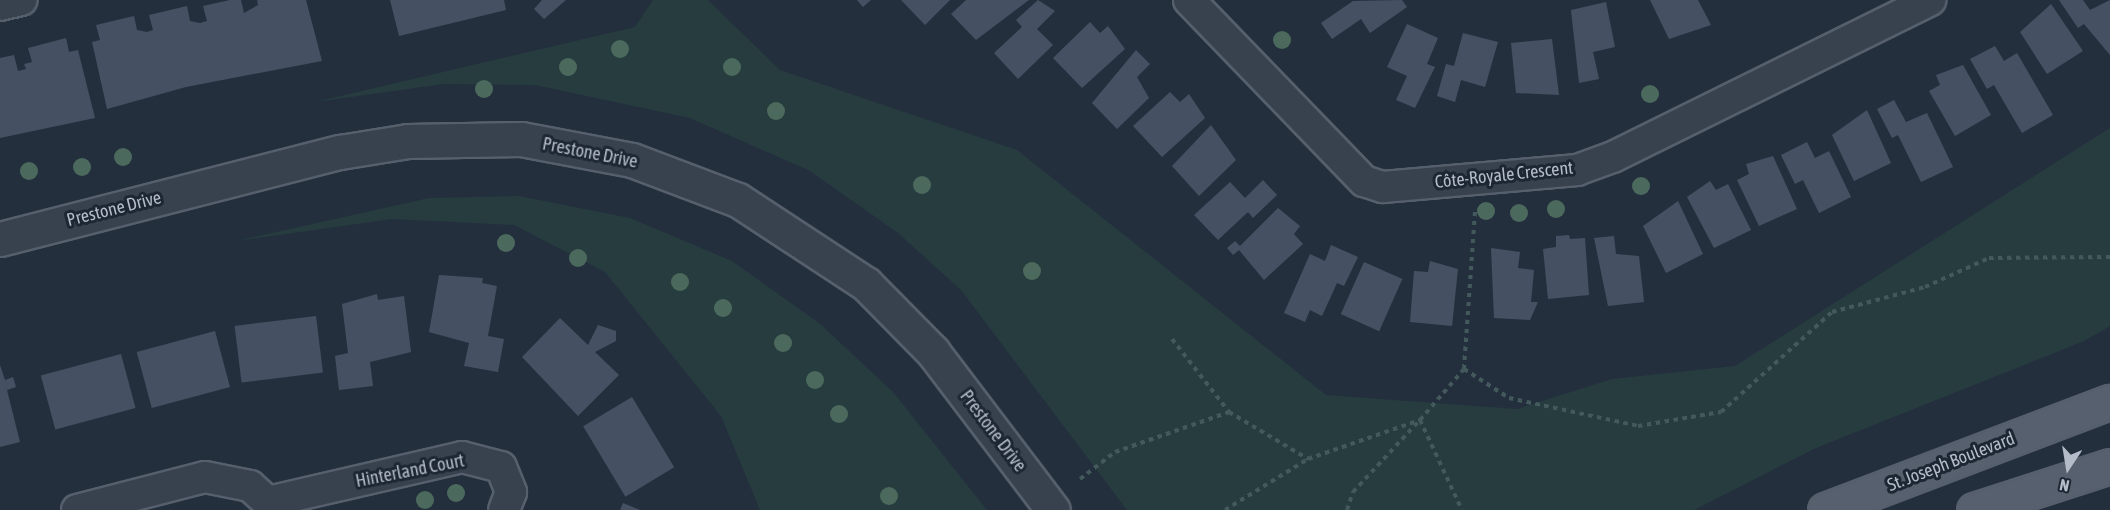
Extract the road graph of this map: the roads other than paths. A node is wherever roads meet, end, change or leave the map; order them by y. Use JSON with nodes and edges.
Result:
{"nodes":[{"id":1,"x":21,"y":0,"type":"edge"},
{"id":2,"x":1189,"y":0,"type":"edge"},
{"id":3,"x":1930,"y":0,"type":"edge"},
{"id":4,"x":0,"y":5,"type":"edge"},
{"id":5,"x":0,"y":239,"type":"edge"},
{"id":6,"x":2110,"y":402,"type":"edge"},
{"id":7,"x":2110,"y":466,"type":"edge"},
{"id":8,"x":275,"y":506,"type":"edge"},
{"id":9,"x":77,"y":510,"type":"edge"},
{"id":10,"x":504,"y":510,"type":"edge"},
{"id":11,"x":1053,"y":510,"type":"edge"},
{"id":12,"x":1825,"y":510,"type":"edge"},
{"id":13,"x":1974,"y":510,"type":"edge"}],
"edges":[{"from":1,"to":4,"type":"street"},
{"from":2,"to":3,"type":"street","name":"Côte-Royale Crescent"},
{"from":5,"to":11,"type":"street","name":"Prestone Drive"},
{"from":6,"to":12,"type":"main road","name":"St. Joseph Boulevard"},
{"from":7,"to":13,"type":"main road"},
{"from":8,"to":9,"type":"street"},
{"from":8,"to":10,"type":"street","name":"Hinterland Court"}]}
